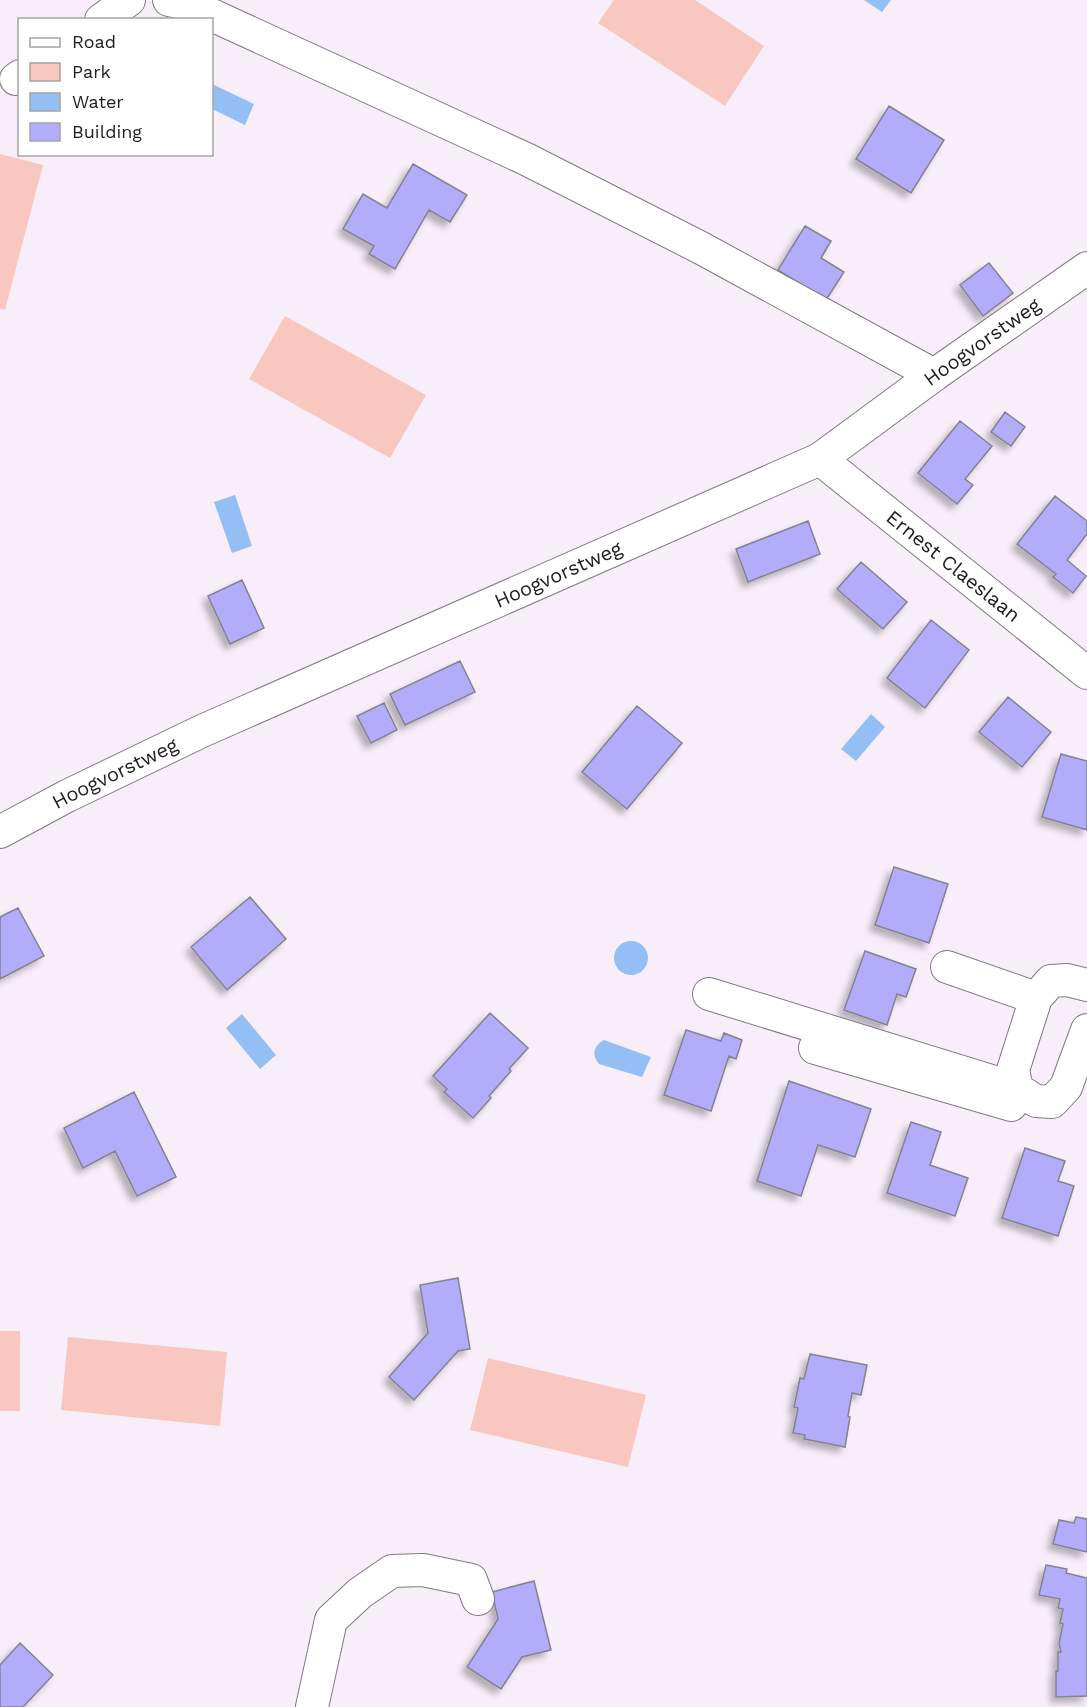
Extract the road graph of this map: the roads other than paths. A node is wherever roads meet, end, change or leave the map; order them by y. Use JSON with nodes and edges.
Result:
{"nodes":[{"id":1,"x":129,"y":0,"type":"edge"},
{"id":2,"x":169,"y":0,"type":"edge"},
{"id":3,"x":104,"y":18,"type":"edge"},
{"id":4,"x":1087,"y":268,"type":"edge"},
{"id":5,"x":934,"y":375,"type":"junction"},
{"id":6,"x":820,"y":459,"type":"junction"},
{"id":7,"x":1087,"y":673,"type":"edge"},
{"id":8,"x":0,"y":832,"type":"edge"},
{"id":9,"x":947,"y":967,"type":"dead end"},
{"id":10,"x":1087,"y":985,"type":"edge"},
{"id":11,"x":709,"y":994,"type":"dead end"},
{"id":12,"x":1036,"y":998,"type":"junction"},
{"id":13,"x":1087,"y":1030,"type":"edge"},
{"id":14,"x":815,"y":1048,"type":"dead end"},
{"id":15,"x":1017,"y":1089,"type":"junction"},
{"id":16,"x":478,"y":1599,"type":"dead end"},
{"id":17,"x":312,"y":1707,"type":"edge"}],
"edges":[{"from":1,"to":3,"type":"street"},
{"from":2,"to":5,"type":"street"},
{"from":4,"to":5,"type":"street","name":"Hoogvorstweg"},
{"from":5,"to":6,"type":"street","name":"Hoogvorstweg"},
{"from":6,"to":7,"type":"street","name":"Ernest Claeslaan"},
{"from":6,"to":8,"type":"street","name":"Hoogvorstweg"},
{"from":9,"to":12,"type":"street"},
{"from":10,"to":12,"type":"street"},
{"from":11,"to":15,"type":"street"},
{"from":12,"to":15,"type":"street"},
{"from":13,"to":15,"type":"street"},
{"from":14,"to":15,"type":"street"},
{"from":16,"to":17,"type":"street"}]}
